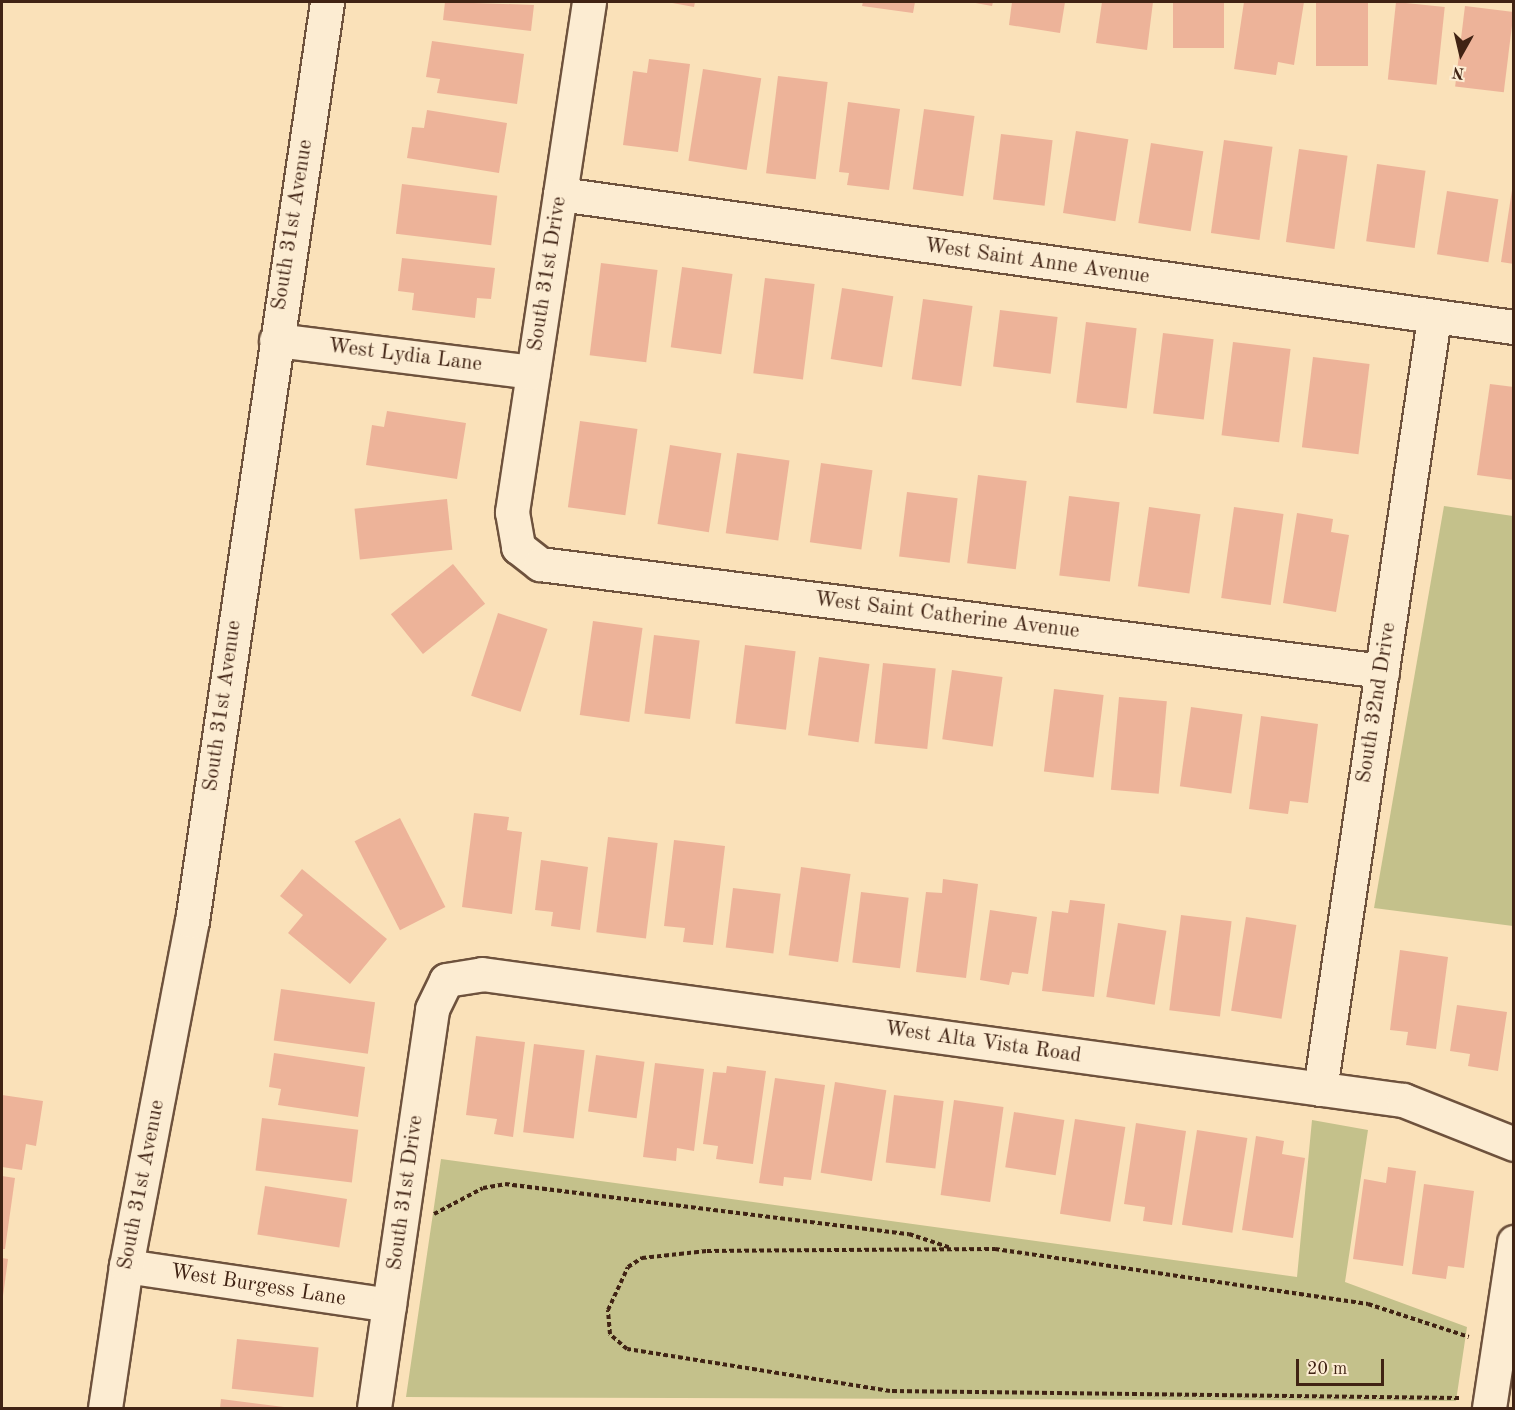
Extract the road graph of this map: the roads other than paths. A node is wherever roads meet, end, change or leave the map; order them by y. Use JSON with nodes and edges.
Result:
{"nodes":[{"id":1,"x":327,"y":2,"type":"edge"},
{"id":2,"x":589,"y":2,"type":"edge"},
{"id":3,"x":560,"y":194,"type":"junction"},
{"id":4,"x":1434,"y":318,"type":"junction"},
{"id":5,"x":1514,"y":327,"type":"edge"},
{"id":6,"x":276,"y":340,"type":"junction"},
{"id":7,"x":533,"y":372,"type":"junction"},
{"id":8,"x":518,"y":547,"type":"joint"},
{"id":9,"x":1382,"y":671,"type":"junction"},
{"id":10,"x":446,"y":980,"type":"joint"},
{"id":11,"x":1320,"y":1089,"type":"junction"},
{"id":12,"x":1514,"y":1144,"type":"edge"},
{"id":13,"x":1514,"y":1242,"type":"edge"},
{"id":14,"x":126,"y":1266,"type":"junction"},
{"id":15,"x":389,"y":1305,"type":"junction"},
{"id":16,"x":1490,"y":1403,"type":"edge"},
{"id":17,"x":105,"y":1408,"type":"edge"},
{"id":18,"x":374,"y":1408,"type":"edge"}],
"edges":[{"from":1,"to":6,"type":"street","name":"South 31st Avenue"},
{"from":2,"to":3,"type":"street","name":"South 31st Drive"},
{"from":3,"to":4,"type":"street","name":"West Saint Anne Avenue"},
{"from":3,"to":7,"type":"street","name":"South 31st Drive"},
{"from":4,"to":5,"type":"street","name":"West Saint Anne Avenue"},
{"from":4,"to":9,"type":"street","name":"South 32nd Drive"},
{"from":6,"to":7,"type":"street","name":"West Lydia Lane"},
{"from":6,"to":14,"type":"street","name":"South 31st Avenue"},
{"from":7,"to":8,"type":"street","name":"South 31st Drive"},
{"from":8,"to":9,"type":"street","name":"West Saint Catherine Avenue"},
{"from":9,"to":11,"type":"street","name":"South 32nd Drive"},
{"from":10,"to":11,"type":"street","name":"West Alta Vista Road"},
{"from":10,"to":15,"type":"street","name":"South 31st Drive"},
{"from":11,"to":12,"type":"street","name":"West Alta Vista Road"},
{"from":13,"to":16,"type":"street"},
{"from":14,"to":15,"type":"street","name":"West Burgess Lane"},
{"from":14,"to":17,"type":"street","name":"South 31st Avenue"},
{"from":15,"to":18,"type":"street","name":"South 31st Drive"}]}
